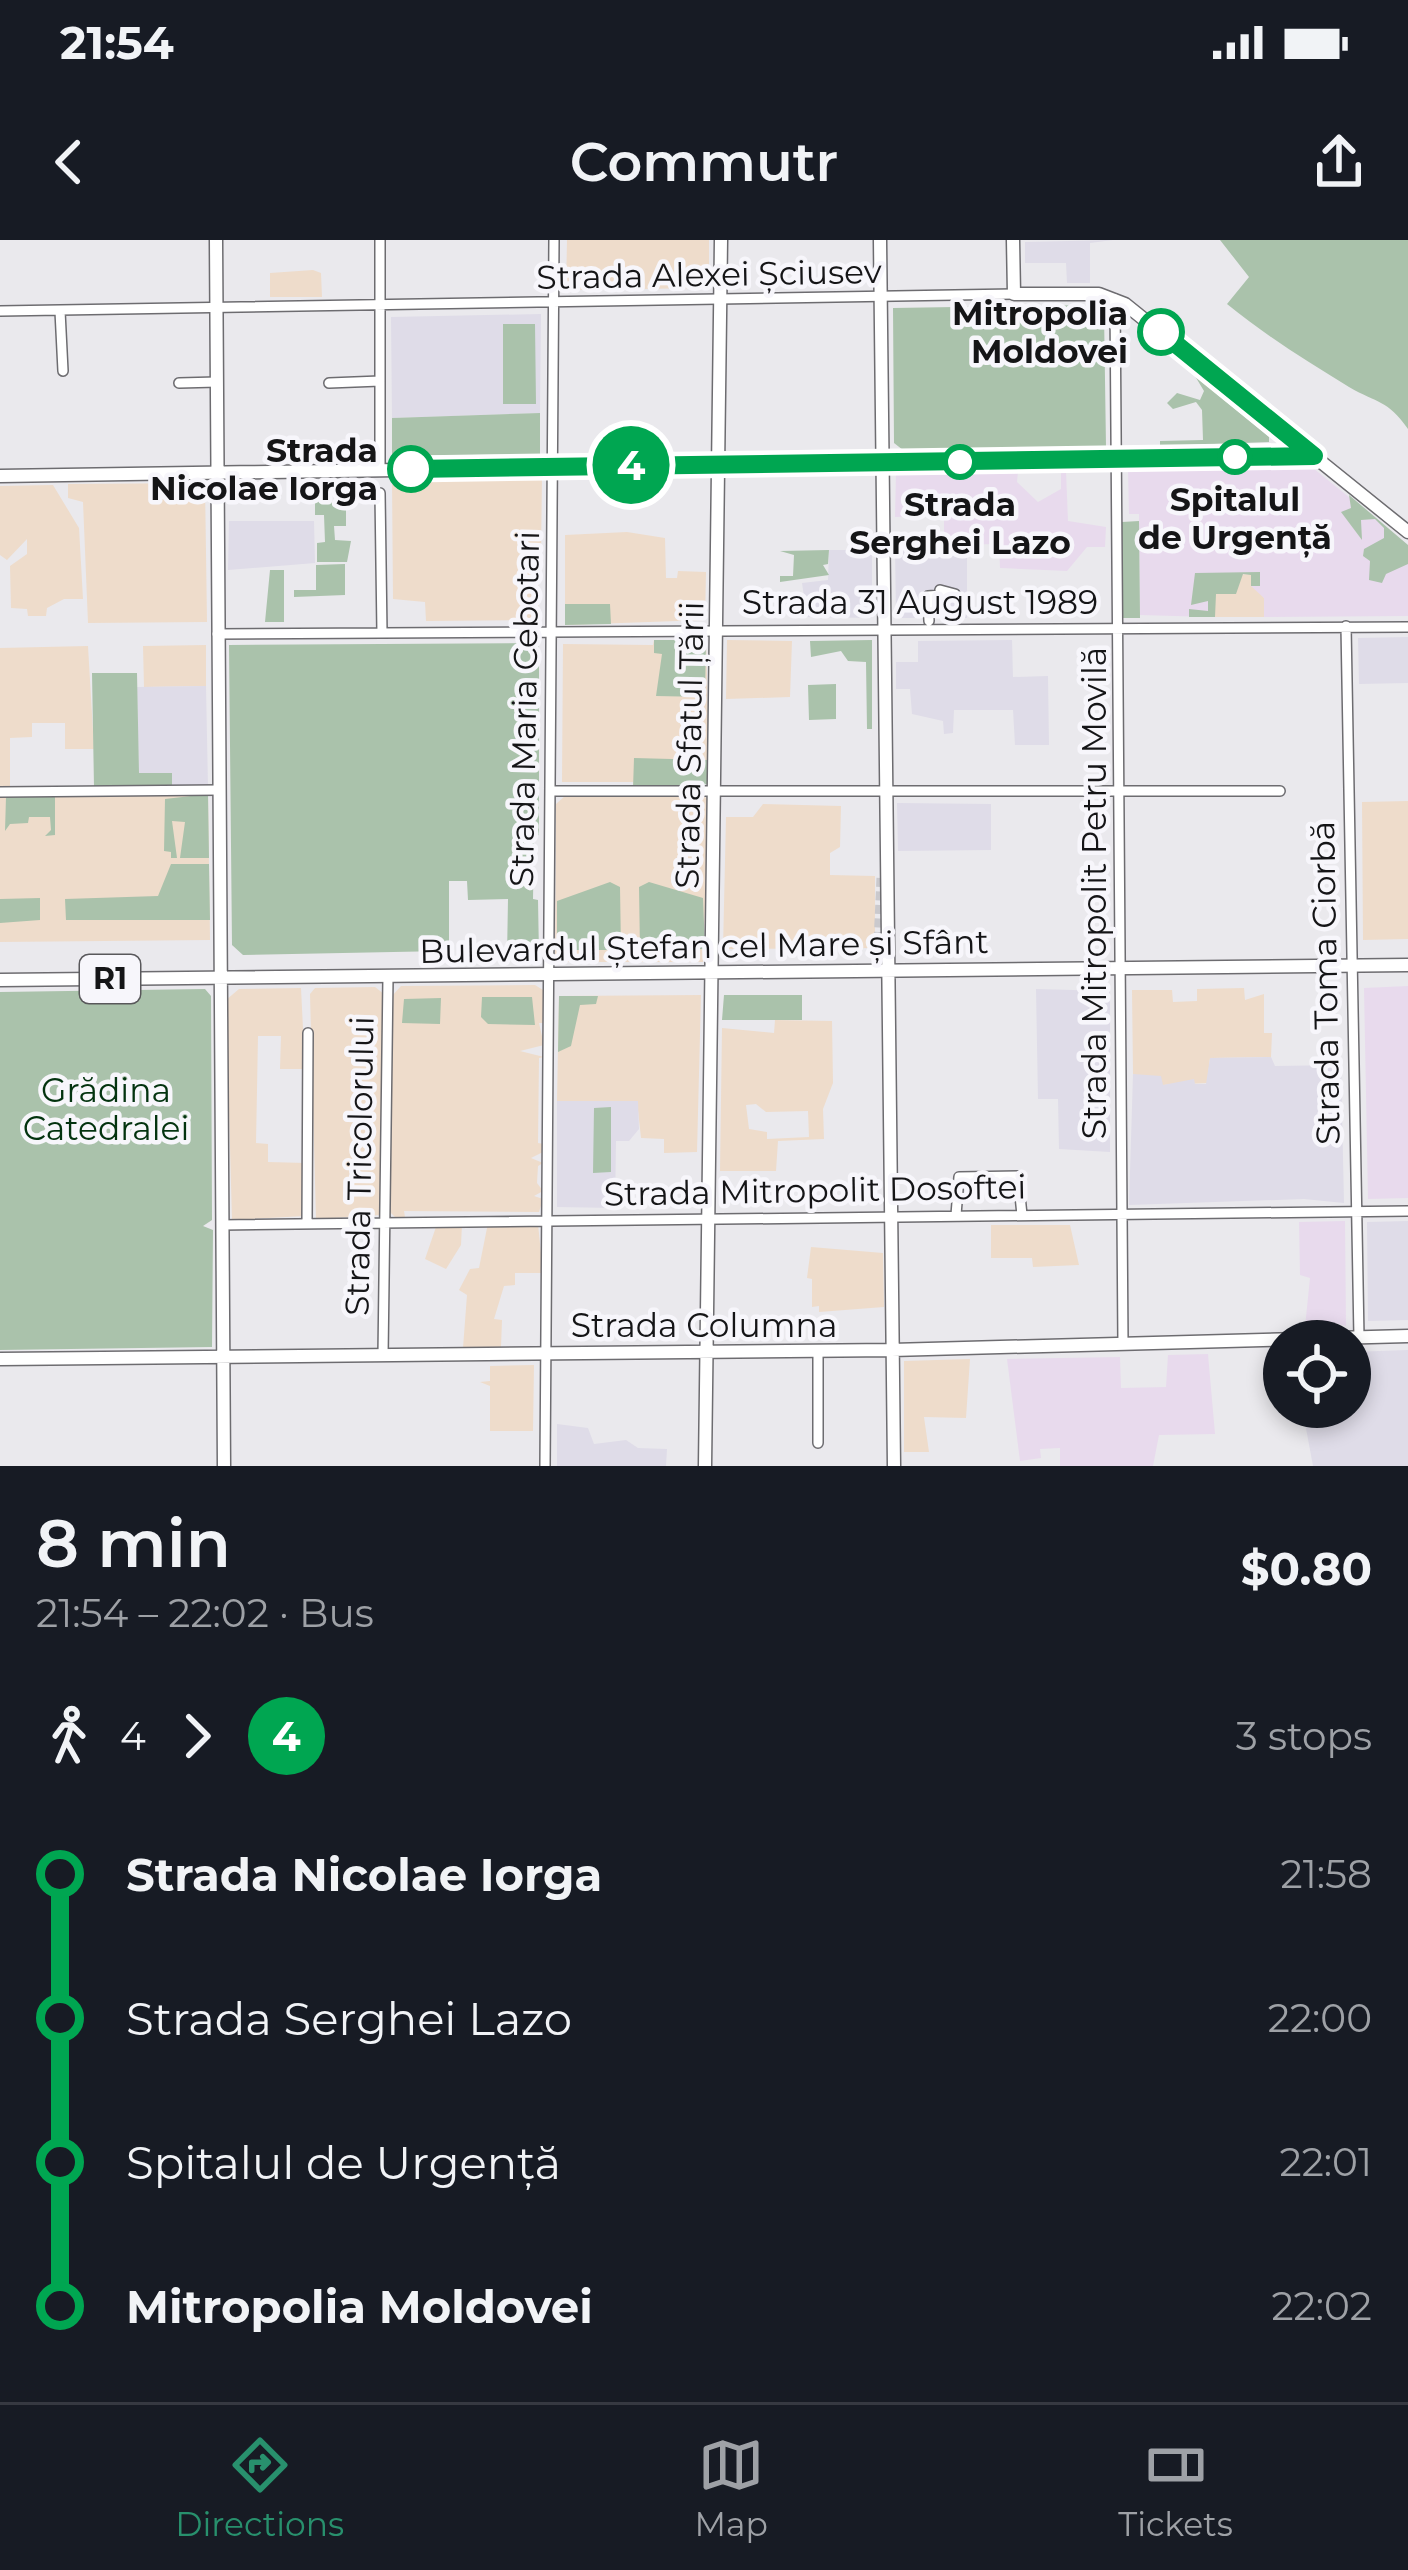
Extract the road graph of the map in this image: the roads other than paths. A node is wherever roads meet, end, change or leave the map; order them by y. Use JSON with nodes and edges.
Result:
{"nodes":[{"id":1,"x":216,"y":240,"type":"edge"},
{"id":2,"x":380,"y":240,"type":"edge"},
{"id":3,"x":554,"y":240,"type":"edge"},
{"id":4,"x":721,"y":240,"type":"edge"},
{"id":5,"x":880,"y":240,"type":"edge"},
{"id":6,"x":1012,"y":240,"type":"edge"},
{"id":7,"x":1014,"y":294,"type":"junction"},
{"id":8,"x":881,"y":297,"type":"junction"},
{"id":9,"x":721,"y":299,"type":"junction"},
{"id":10,"x":1115,"y":299,"type":"junction"},
{"id":11,"x":380,"y":304,"type":"junction"},
{"id":12,"x":554,"y":304,"type":"junction"},
{"id":13,"x":216,"y":309,"type":"junction"},
{"id":14,"x":0,"y":311,"type":"edge"},
{"id":15,"x":60,"y":311,"type":"junction"},
{"id":16,"x":63,"y":371,"type":"dead end"},
{"id":17,"x":380,"y":381,"type":"junction"},
{"id":18,"x":217,"y":382,"type":"junction"},
{"id":19,"x":179,"y":383,"type":"dead end"},
{"id":20,"x":329,"y":383,"type":"dead end"},
{"id":21,"x":1274,"y":423,"type":"junction"},
{"id":22,"x":1314,"y":456,"type":"junction"},
{"id":23,"x":1258,"y":457,"type":"junction"},
{"id":24,"x":1116,"y":460,"type":"junction"},
{"id":25,"x":883,"y":463,"type":"junction"},
{"id":26,"x":719,"y":464,"type":"junction"},
{"id":27,"x":555,"y":466,"type":"junction"},
{"id":28,"x":380,"y":470,"type":"junction"},
{"id":29,"x":216,"y":473,"type":"junction"},
{"id":30,"x":0,"y":476,"type":"edge"},
{"id":31,"x":380,"y":493,"type":"dead end"},
{"id":32,"x":1408,"y":532,"type":"edge"},
{"id":33,"x":937,"y":592,"type":"dead end"},
{"id":34,"x":929,"y":621,"type":"dead end"},
{"id":35,"x":1346,"y":626,"type":"junction"},
{"id":36,"x":1408,"y":627,"type":"edge"},
{"id":37,"x":1120,"y":628,"type":"junction"},
{"id":38,"x":884,"y":629,"type":"junction"},
{"id":39,"x":719,"y":630,"type":"junction"},
{"id":40,"x":552,"y":632,"type":"junction"},
{"id":41,"x":382,"y":633,"type":"junction"},
{"id":42,"x":217,"y":634,"type":"junction"},
{"id":43,"x":220,"y":790,"type":"junction"},
{"id":44,"x":551,"y":791,"type":"junction"},
{"id":45,"x":1280,"y":791,"type":"dead end"},
{"id":46,"x":0,"y":792,"type":"edge"},
{"id":47,"x":714,"y":793,"type":"junction"},
{"id":48,"x":1120,"y":793,"type":"junction"},
{"id":49,"x":886,"y":794,"type":"junction"},
{"id":50,"x":1408,"y":965,"type":"edge"},
{"id":51,"x":1352,"y":966,"type":"junction"},
{"id":52,"x":1121,"y":968,"type":"junction"},
{"id":53,"x":886,"y":971,"type":"junction"},
{"id":54,"x":711,"y":973,"type":"junction"},
{"id":55,"x":549,"y":975,"type":"junction"},
{"id":56,"x":220,"y":977,"type":"junction"},
{"id":57,"x":388,"y":977,"type":"junction"},
{"id":58,"x":0,"y":980,"type":"edge"},
{"id":59,"x":308,"y":1033,"type":"dead end"},
{"id":60,"x":1408,"y":1211,"type":"edge"},
{"id":61,"x":1356,"y":1212,"type":"junction"},
{"id":62,"x":1122,"y":1213,"type":"junction"},
{"id":63,"x":1022,"y":1215,"type":"junction"},
{"id":64,"x":890,"y":1216,"type":"junction"},
{"id":65,"x":956,"y":1216,"type":"junction"},
{"id":66,"x":708,"y":1218,"type":"junction"},
{"id":67,"x":546,"y":1220,"type":"junction"},
{"id":68,"x":385,"y":1223,"type":"junction"},
{"id":69,"x":307,"y":1224,"type":"junction"},
{"id":70,"x":222,"y":1225,"type":"junction"},
{"id":71,"x":1359,"y":1320,"type":"edge"},
{"id":72,"x":1408,"y":1336,"type":"edge"},
{"id":73,"x":1371,"y":1338,"type":"edge"},
{"id":74,"x":1263,"y":1340,"type":"edge"},
{"id":75,"x":1124,"y":1343,"type":"junction"},
{"id":76,"x":892,"y":1350,"type":"junction"},
{"id":77,"x":705,"y":1351,"type":"junction"},
{"id":78,"x":818,"y":1351,"type":"junction"},
{"id":79,"x":545,"y":1353,"type":"junction"},
{"id":80,"x":223,"y":1356,"type":"junction"},
{"id":81,"x":383,"y":1356,"type":"junction"},
{"id":82,"x":0,"y":1359,"type":"edge"},
{"id":83,"x":818,"y":1443,"type":"dead end"},
{"id":84,"x":224,"y":1466,"type":"edge"},
{"id":85,"x":545,"y":1466,"type":"edge"},
{"id":86,"x":705,"y":1466,"type":"edge"},
{"id":87,"x":894,"y":1466,"type":"edge"}],
"edges":[{"from":1,"to":13,"type":"main road"},
{"from":2,"to":11,"type":"street"},
{"from":3,"to":12,"type":"street","name":"Strada Maria Cebotari"},
{"from":4,"to":9,"type":"main road","name":"Strada Sfatul Țării"},
{"from":5,"to":8,"type":"main road"},
{"from":6,"to":7,"type":"main road"},
{"from":7,"to":8,"type":"street","name":"Strada Alexei Șciusev"},
{"from":7,"to":10,"type":"main road","name":"Strada Alexei Șciusev"},
{"from":8,"to":9,"type":"street","name":"Strada Alexei Șciusev"},
{"from":8,"to":25,"type":"main road"},
{"from":9,"to":12,"type":"street","name":"Strada Alexei Șciusev"},
{"from":9,"to":26,"type":"main road","name":"Strada Sfatul Țării"},
{"from":10,"to":21,"type":"main road"},
{"from":10,"to":24,"type":"street","name":"Strada Mitropolit Petru Movilă"},
{"from":11,"to":12,"type":"street","name":"Strada Alexei Șciusev"},
{"from":11,"to":13,"type":"street","name":"Strada Alexei Șciusev"},
{"from":11,"to":17,"type":"street"},
{"from":12,"to":27,"type":"street","name":"Strada Maria Cebotari"},
{"from":13,"to":15,"type":"street","name":"Strada Alexei Șciusev"},
{"from":13,"to":18,"type":"main road"},
{"from":14,"to":15,"type":"street","name":"Strada Alexei Șciusev"},
{"from":15,"to":16,"type":"street"},
{"from":17,"to":20,"type":"street"},
{"from":17,"to":28,"type":"street"},
{"from":18,"to":19,"type":"street"},
{"from":18,"to":29,"type":"main road"},
{"from":21,"to":22,"type":"main road"},
{"from":21,"to":23,"type":"main road"},
{"from":22,"to":23,"type":"main road"},
{"from":22,"to":32,"type":"main road"},
{"from":23,"to":24,"type":"main road"},
{"from":24,"to":25,"type":"main road"},
{"from":24,"to":37,"type":"street","name":"Strada Mitropolit Petru Movilă"},
{"from":25,"to":26,"type":"main road"},
{"from":25,"to":38,"type":"main road"},
{"from":26,"to":27,"type":"main road"},
{"from":26,"to":39,"type":"main road","name":"Strada Sfatul Țării"},
{"from":27,"to":28,"type":"main road"},
{"from":27,"to":40,"type":"street","name":"Strada Maria Cebotari"},
{"from":28,"to":29,"type":"main road"},
{"from":29,"to":30,"type":"main road"},
{"from":29,"to":42,"type":"main road"},
{"from":31,"to":41,"type":"street"},
{"from":33,"to":34,"type":"street"},
{"from":35,"to":36,"type":"street","name":"Strada 31 August 1989"},
{"from":35,"to":37,"type":"street","name":"Strada 31 August 1989"},
{"from":35,"to":51,"type":"street","name":"Strada Toma Ciorbă"},
{"from":37,"to":38,"type":"street","name":"Strada 31 August 1989"},
{"from":37,"to":48,"type":"street","name":"Strada Mitropolit Petru Movilă"},
{"from":38,"to":39,"type":"street","name":"Strada 31 August 1989"},
{"from":38,"to":49,"type":"main road"},
{"from":39,"to":40,"type":"street","name":"Strada 31 August 1989"},
{"from":39,"to":47,"type":"main road","name":"Strada Sfatul Țării"},
{"from":40,"to":41,"type":"street","name":"Strada 31 August 1989"},
{"from":40,"to":44,"type":"street","name":"Strada Maria Cebotari"},
{"from":41,"to":42,"type":"street","name":"Strada 31 August 1989"},
{"from":42,"to":43,"type":"main road"},
{"from":43,"to":46,"type":"street"},
{"from":43,"to":56,"type":"main road"},
{"from":44,"to":47,"type":"street"},
{"from":44,"to":55,"type":"street","name":"Strada Maria Cebotari"},
{"from":45,"to":48,"type":"street"},
{"from":47,"to":49,"type":"street"},
{"from":47,"to":54,"type":"main road","name":"Strada Sfatul Țării"},
{"from":48,"to":49,"type":"street"},
{"from":48,"to":52,"type":"street","name":"Strada Mitropolit Petru Movilă"},
{"from":49,"to":53,"type":"main road"},
{"from":50,"to":51,"type":"main road","name":"Bulevardul Ștefan cel Mare și Sfânt","number":"R1"},
{"from":51,"to":52,"type":"main road","name":"Bulevardul Ștefan cel Mare și Sfânt","number":"R1"},
{"from":51,"to":61,"type":"street","name":"Strada Toma Ciorbă"},
{"from":52,"to":53,"type":"main road","name":"Bulevardul Ștefan cel Mare și Sfânt","number":"R1"},
{"from":52,"to":62,"type":"street","name":"Strada Mitropolit Petru Movilă"},
{"from":53,"to":54,"type":"main road","name":"Bulevardul Ștefan cel Mare și Sfânt","number":"R1"},
{"from":53,"to":64,"type":"main road"},
{"from":54,"to":55,"type":"main road","name":"Bulevardul Ștefan cel Mare și Sfânt","number":"R1"},
{"from":54,"to":66,"type":"main road","name":"Strada Sfatul Țării"},
{"from":55,"to":57,"type":"main road","name":"Bulevardul Ștefan cel Mare și Sfânt","number":"R1"},
{"from":55,"to":67,"type":"street","name":"Strada Maria Cebotari"},
{"from":56,"to":57,"type":"main road","name":"Bulevardul Ștefan cel Mare și Sfânt","number":"R1"},
{"from":56,"to":58,"type":"main road","name":"Bulevardul Ștefan cel Mare și Sfânt","number":"R1"},
{"from":56,"to":70,"type":"main road"},
{"from":57,"to":68,"type":"street","name":"Strada Tricolorului"},
{"from":59,"to":69,"type":"street"},
{"from":60,"to":61,"type":"street","name":"Strada Mitropolit Dosoftei"},
{"from":61,"to":62,"type":"street","name":"Strada Mitropolit Dosoftei"},
{"from":61,"to":71,"type":"street","name":"Strada Toma Ciorbă"},
{"from":62,"to":63,"type":"street","name":"Strada Mitropolit Dosoftei"},
{"from":62,"to":75,"type":"street","name":"Strada Mitropolit Petru Movilă"},
{"from":63,"to":65,"type":"street","name":"Strada Mitropolit Dosoftei"},
{"from":63,"to":65,"type":"street"},
{"from":64,"to":65,"type":"street","name":"Strada Mitropolit Dosoftei"},
{"from":64,"to":66,"type":"street","name":"Strada Mitropolit Dosoftei"},
{"from":64,"to":76,"type":"main road"},
{"from":66,"to":67,"type":"street","name":"Strada Mitropolit Dosoftei"},
{"from":66,"to":77,"type":"main road","name":"Strada Sfatul Țării"},
{"from":67,"to":68,"type":"street","name":"Strada Mitropolit Dosoftei"},
{"from":67,"to":79,"type":"street","name":"Strada Maria Cebotari"},
{"from":68,"to":69,"type":"street","name":"Strada Mitropolit Dosoftei"},
{"from":68,"to":81,"type":"street","name":"Strada Tricolorului"},
{"from":69,"to":70,"type":"street","name":"Strada Mitropolit Dosoftei"},
{"from":70,"to":80,"type":"main road"},
{"from":72,"to":73,"type":"main road","name":"Strada Columna"},
{"from":74,"to":75,"type":"main road","name":"Strada Columna"},
{"from":75,"to":76,"type":"main road","name":"Strada Columna"},
{"from":76,"to":78,"type":"main road","name":"Strada Columna"},
{"from":76,"to":87,"type":"main road"},
{"from":77,"to":78,"type":"main road","name":"Strada Columna"},
{"from":77,"to":79,"type":"main road","name":"Strada Columna"},
{"from":77,"to":86,"type":"main road","name":"Strada Sfatul Țării"},
{"from":78,"to":83,"type":"street"},
{"from":79,"to":81,"type":"main road","name":"Strada Columna"},
{"from":79,"to":85,"type":"street","name":"Strada Maria Cebotari"},
{"from":80,"to":81,"type":"main road","name":"Strada Columna"},
{"from":80,"to":82,"type":"main road","name":"Strada Columna"},
{"from":80,"to":84,"type":"main road"}]}
